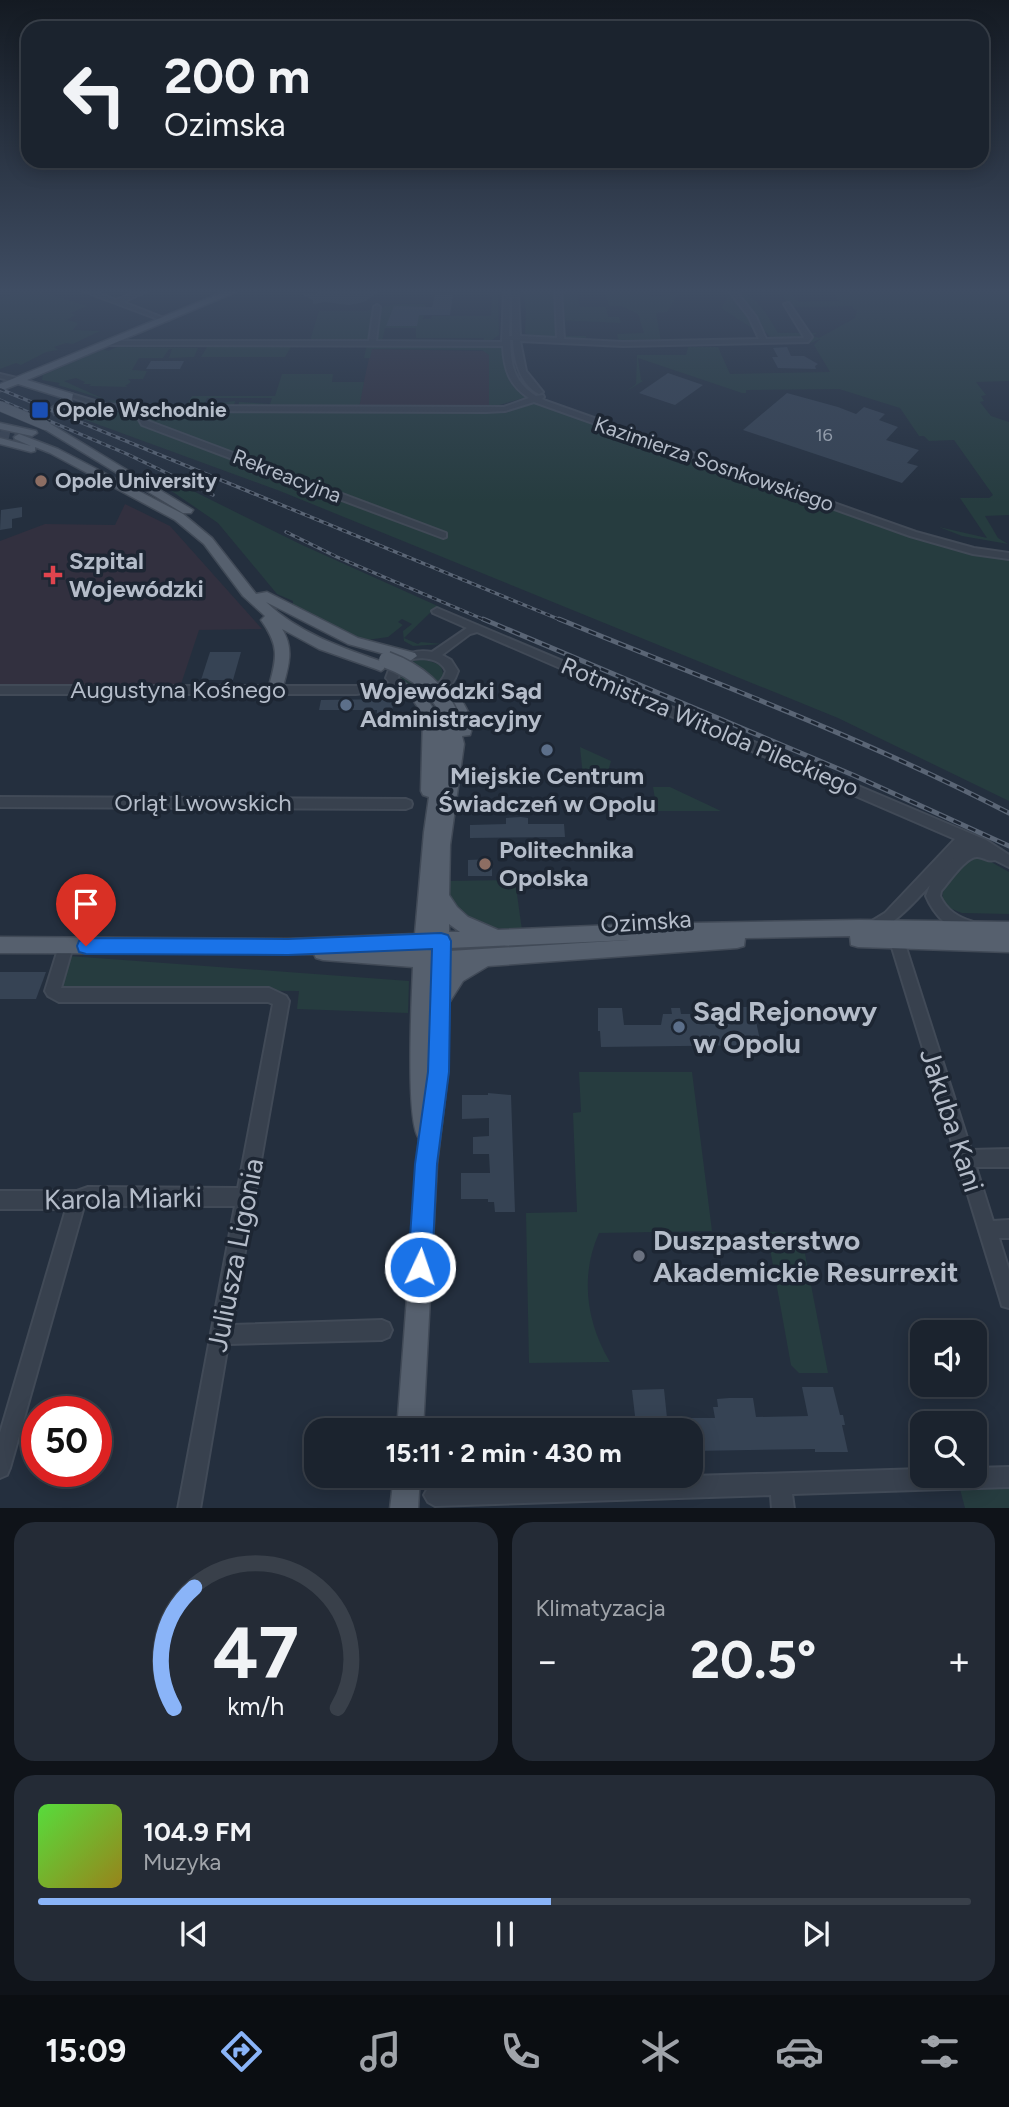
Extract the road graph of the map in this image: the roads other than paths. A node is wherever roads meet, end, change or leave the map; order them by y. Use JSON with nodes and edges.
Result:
{"nodes":[{"id":1,"x":64,"y":361,"type":"edge"},
{"id":2,"x":512,"y":361,"type":"edge"},
{"id":3,"x":40,"y":371,"type":"junction"},
{"id":4,"x":0,"y":376,"type":"edge"},
{"id":5,"x":18,"y":381,"type":"junction"},
{"id":6,"x":38,"y":386,"type":"junction"},
{"id":7,"x":0,"y":388,"type":"edge"},
{"id":8,"x":68,"y":395,"type":"junction"},
{"id":9,"x":536,"y":396,"type":"junction"},
{"id":10,"x":101,"y":405,"type":"junction"},
{"id":11,"x":0,"y":406,"type":"edge"},
{"id":12,"x":148,"y":408,"type":"junction"},
{"id":13,"x":57,"y":409,"type":"joint"},
{"id":14,"x":0,"y":426,"type":"tunnel mouth"},
{"id":15,"x":40,"y":427,"type":"junction"},
{"id":16,"x":19,"y":434,"type":"junction"},
{"id":17,"x":0,"y":441,"type":"edge"},
{"id":18,"x":185,"y":521,"type":"junction"},
{"id":19,"x":443,"y":535,"type":"dead end"},
{"id":20,"x":1009,"y":549,"type":"edge"},
{"id":21,"x":1009,"y":556,"type":"edge"},
{"id":22,"x":262,"y":602,"type":"junction"},
{"id":23,"x":437,"y":611,"type":"dead end"},
{"id":24,"x":478,"y":628,"type":"junction"},
{"id":25,"x":435,"y":655,"type":"junction"},
{"id":26,"x":410,"y":656,"type":"junction"},
{"id":27,"x":447,"y":662,"type":"junction"},
{"id":28,"x":389,"y":673,"type":"junction"},
{"id":29,"x":445,"y":686,"type":"junction"},
{"id":30,"x":0,"y":690,"type":"edge"},
{"id":31,"x":275,"y":690,"type":"junction"},
{"id":32,"x":416,"y":694,"type":"junction"},
{"id":33,"x":0,"y":802,"type":"edge"},
{"id":34,"x":406,"y":804,"type":"dead end"},
{"id":35,"x":943,"y":827,"type":"junction"},
{"id":36,"x":437,"y":831,"type":"junction"},
{"id":37,"x":961,"y":841,"type":"junction"},
{"id":38,"x":980,"y":848,"type":"junction"},
{"id":39,"x":1009,"y":863,"type":"edge"},
{"id":40,"x":441,"y":895,"type":"junction"},
{"id":41,"x":872,"y":928,"type":"junction"},
{"id":42,"x":985,"y":930,"type":"junction"},
{"id":43,"x":1009,"y":930,"type":"edge"},
{"id":44,"x":897,"y":941,"type":"junction"},
{"id":45,"x":1009,"y":944,"type":"edge"},
{"id":46,"x":0,"y":945,"type":"edge"},
{"id":47,"x":66,"y":946,"type":"junction"},
{"id":48,"x":500,"y":947,"type":"junction"},
{"id":49,"x":432,"y":949,"type":"junction"},
{"id":50,"x":92,"y":995,"type":"joint"},
{"id":51,"x":440,"y":1000,"type":"junction"},
{"id":52,"x":1009,"y":1158,"type":"edge"},
{"id":53,"x":964,"y":1159,"type":"junction"},
{"id":54,"x":426,"y":1164,"type":"junction"},
{"id":55,"x":246,"y":1197,"type":"junction"},
{"id":56,"x":0,"y":1200,"type":"edge"},
{"id":57,"x":76,"y":1200,"type":"junction"},
{"id":58,"x":1009,"y":1229,"type":"edge"},
{"id":59,"x":987,"y":1230,"type":"junction"},
{"id":60,"x":1009,"y":1299,"type":"edge"},
{"id":61,"x":382,"y":1331,"type":"dead end"},
{"id":62,"x":219,"y":1335,"type":"junction"},
{"id":63,"x":411,"y":1418,"type":"edge"},
{"id":64,"x":0,"y":1468,"type":"edge"},
{"id":65,"x":1009,"y":1477,"type":"edge"},
{"id":66,"x":780,"y":1484,"type":"junction"},
{"id":67,"x":406,"y":1488,"type":"edge"},
{"id":68,"x":435,"y":1495,"type":"dead end"},
{"id":69,"x":189,"y":1508,"type":"edge"},
{"id":70,"x":404,"y":1508,"type":"edge"},
{"id":71,"x":783,"y":1508,"type":"edge"}],
"edges":[{"from":1,"to":3,"type":"main road"},
{"from":2,"to":9,"type":"street","name":"Kazimierza Sosnkowskiego"},
{"from":3,"to":5,"type":"main road"},
{"from":3,"to":6,"type":"main road"},
{"from":4,"to":5,"type":"street"},
{"from":5,"to":6,"type":"main road"},
{"from":5,"to":7,"type":"main road"},
{"from":6,"to":8,"type":"main road"},
{"from":8,"to":10,"type":"street"},
{"from":8,"to":13,"type":"main road"},
{"from":9,"to":12,"type":"street"},
{"from":9,"to":20,"type":"street","name":"Kazimierza Sosnkowskiego"},
{"from":9,"to":21,"type":"street","name":"Kazimierza Sosnkowskiego"},
{"from":10,"to":12,"type":"street"},
{"from":10,"to":13,"type":"street"},
{"from":11,"to":15,"type":"main road","bridge":true},
{"from":12,"to":19,"type":"street","name":"Rekreacyjna"},
{"from":14,"to":16,"type":"main road"},
{"from":15,"to":16,"type":"main road"},
{"from":15,"to":22,"type":"main road"},
{"from":16,"to":17,"type":"main road"},
{"from":16,"to":18,"type":"main road"},
{"from":17,"to":18,"type":"main road"},
{"from":18,"to":22,"type":"main road"},
{"from":22,"to":26,"type":"main road"},
{"from":22,"to":28,"type":"main road"},
{"from":22,"to":31,"type":"main road"},
{"from":23,"to":24,"type":"street","name":"Rotmistrza Witolda Pileckiego"},
{"from":24,"to":25,"type":"street"},
{"from":24,"to":27,"type":"street"},
{"from":24,"to":35,"type":"street","name":"Rotmistrza Witolda Pileckiego"},
{"from":25,"to":26,"type":"street"},
{"from":25,"to":27,"type":"street"},
{"from":26,"to":28,"type":"street"},
{"from":27,"to":29,"type":"street"},
{"from":28,"to":31,"type":"street","name":"Augustyna Kośnego"},
{"from":28,"to":32,"type":"street"},
{"from":28,"to":36,"type":"main road"},
{"from":29,"to":32,"type":"street"},
{"from":29,"to":36,"type":"main road"},
{"from":30,"to":31,"type":"street","name":"Augustyna Kośnego"},
{"from":32,"to":36,"type":"main road"},
{"from":33,"to":34,"type":"street","name":"Orląt Lwowskich"},
{"from":35,"to":37,"type":"street"},
{"from":35,"to":38,"type":"street","name":"Rotmistrza Witolda Pileckiego"},
{"from":36,"to":40,"type":"main road"},
{"from":36,"to":49,"type":"main road"},
{"from":37,"to":38,"type":"street"},
{"from":37,"to":41,"type":"street"},
{"from":38,"to":39,"type":"street","name":"Rotmistrza Witolda Pileckiego"},
{"from":38,"to":42,"type":"street"},
{"from":40,"to":48,"type":"main road"},
{"from":40,"to":49,"type":"main road"},
{"from":41,"to":42,"type":"main road","name":"Ozimska"},
{"from":41,"to":48,"type":"main road","name":"Ozimska"},
{"from":42,"to":43,"type":"main road","name":"Ozimska"},
{"from":44,"to":45,"type":"main road","name":"Ozimska"},
{"from":44,"to":48,"type":"main road","name":"Ozimska"},
{"from":44,"to":53,"type":"street","name":"Jakuba Kani"},
{"from":46,"to":47,"type":"main road","name":"Ozimska"},
{"from":47,"to":49,"type":"main road","name":"Ozimska"},
{"from":47,"to":50,"type":"street"},
{"from":48,"to":49,"type":"main road","name":"Ozimska"},
{"from":48,"to":51,"type":"main road"},
{"from":49,"to":51,"type":"main road"},
{"from":49,"to":54,"type":"main road"},
{"from":50,"to":55,"type":"street","name":"Juliusza Ligonia"},
{"from":51,"to":54,"type":"main road"},
{"from":52,"to":53,"type":"street"},
{"from":53,"to":59,"type":"street","name":"Jakuba Kani"},
{"from":54,"to":63,"type":"main road"},
{"from":55,"to":57,"type":"street","name":"Karola Miarki"},
{"from":55,"to":62,"type":"street","name":"Juliusza Ligonia"},
{"from":56,"to":57,"type":"street","name":"Karola Miarki"},
{"from":57,"to":64,"type":"street"},
{"from":58,"to":59,"type":"street"},
{"from":59,"to":60,"type":"street","name":"Jakuba Kani"},
{"from":61,"to":62,"type":"street"},
{"from":62,"to":69,"type":"street","name":"Juliusza Ligonia"},
{"from":65,"to":66,"type":"street"},
{"from":66,"to":68,"type":"street"},
{"from":66,"to":71,"type":"street"},
{"from":67,"to":70,"type":"main road"}]}
